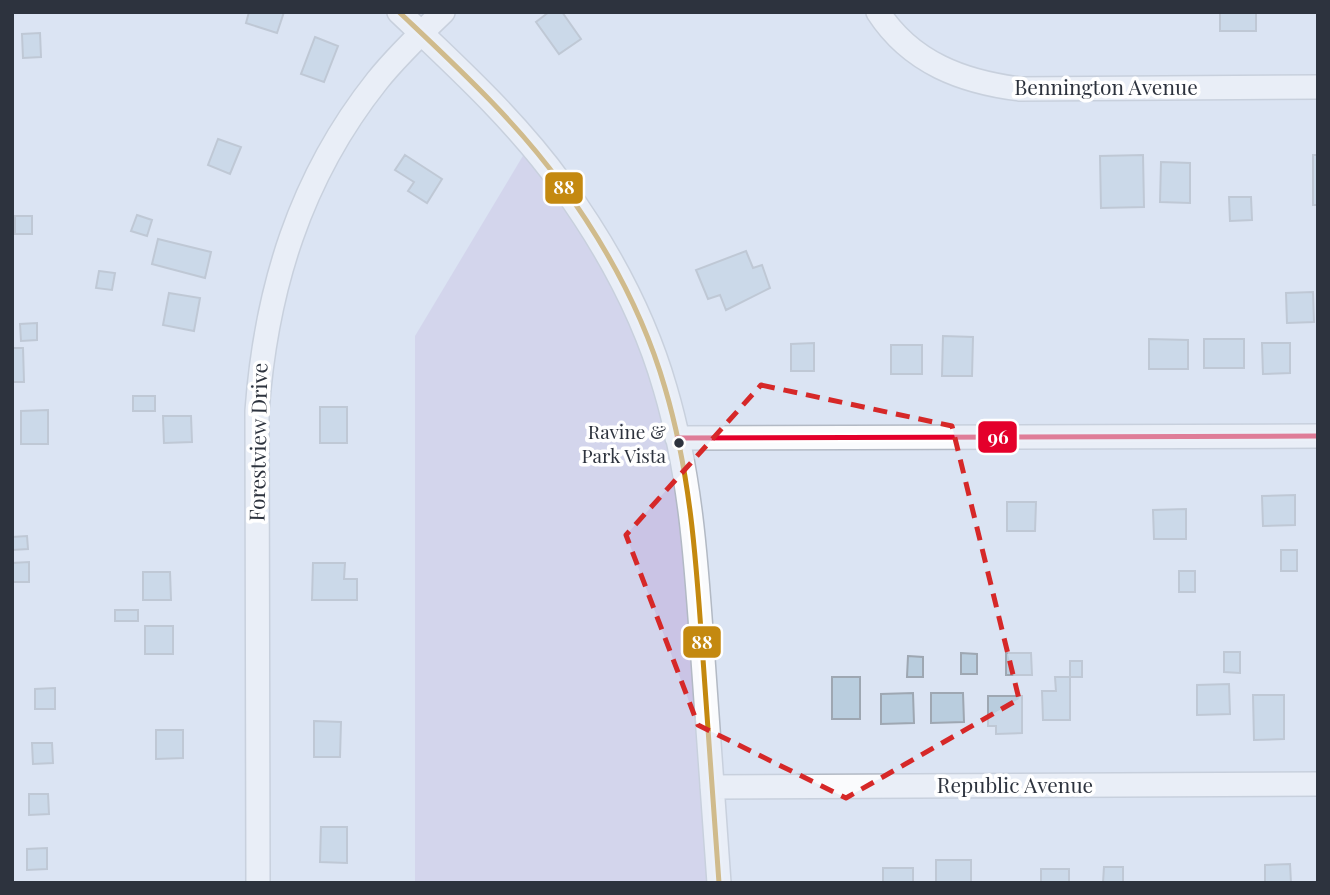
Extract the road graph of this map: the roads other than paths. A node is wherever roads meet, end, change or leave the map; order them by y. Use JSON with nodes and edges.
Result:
{"nodes":[{"id":1,"x":398,"y":12,"type":"edge"},
{"id":2,"x":443,"y":12,"type":"edge"},
{"id":3,"x":878,"y":12,"type":"edge"},
{"id":4,"x":421,"y":34,"type":"junction"},
{"id":5,"x":1318,"y":87,"type":"edge"},
{"id":6,"x":1318,"y":436,"type":"edge"},
{"id":7,"x":677,"y":438,"type":"junction"},
{"id":8,"x":1318,"y":784,"type":"edge"},
{"id":9,"x":712,"y":787,"type":"junction"},
{"id":10,"x":258,"y":883,"type":"edge"},
{"id":11,"x":719,"y":883,"type":"edge"}],
"edges":[{"from":1,"to":4,"type":"street"},
{"from":2,"to":4,"type":"street","name":"Forestview Drive"},
{"from":3,"to":5,"type":"street","name":"Bennington Avenue"},
{"from":4,"to":7,"type":"street"},
{"from":4,"to":10,"type":"street","name":"Forestview Drive"},
{"from":6,"to":7,"type":"street"},
{"from":7,"to":9,"type":"street"},
{"from":8,"to":9,"type":"street","name":"Republic Avenue"},
{"from":9,"to":11,"type":"street"}]}
